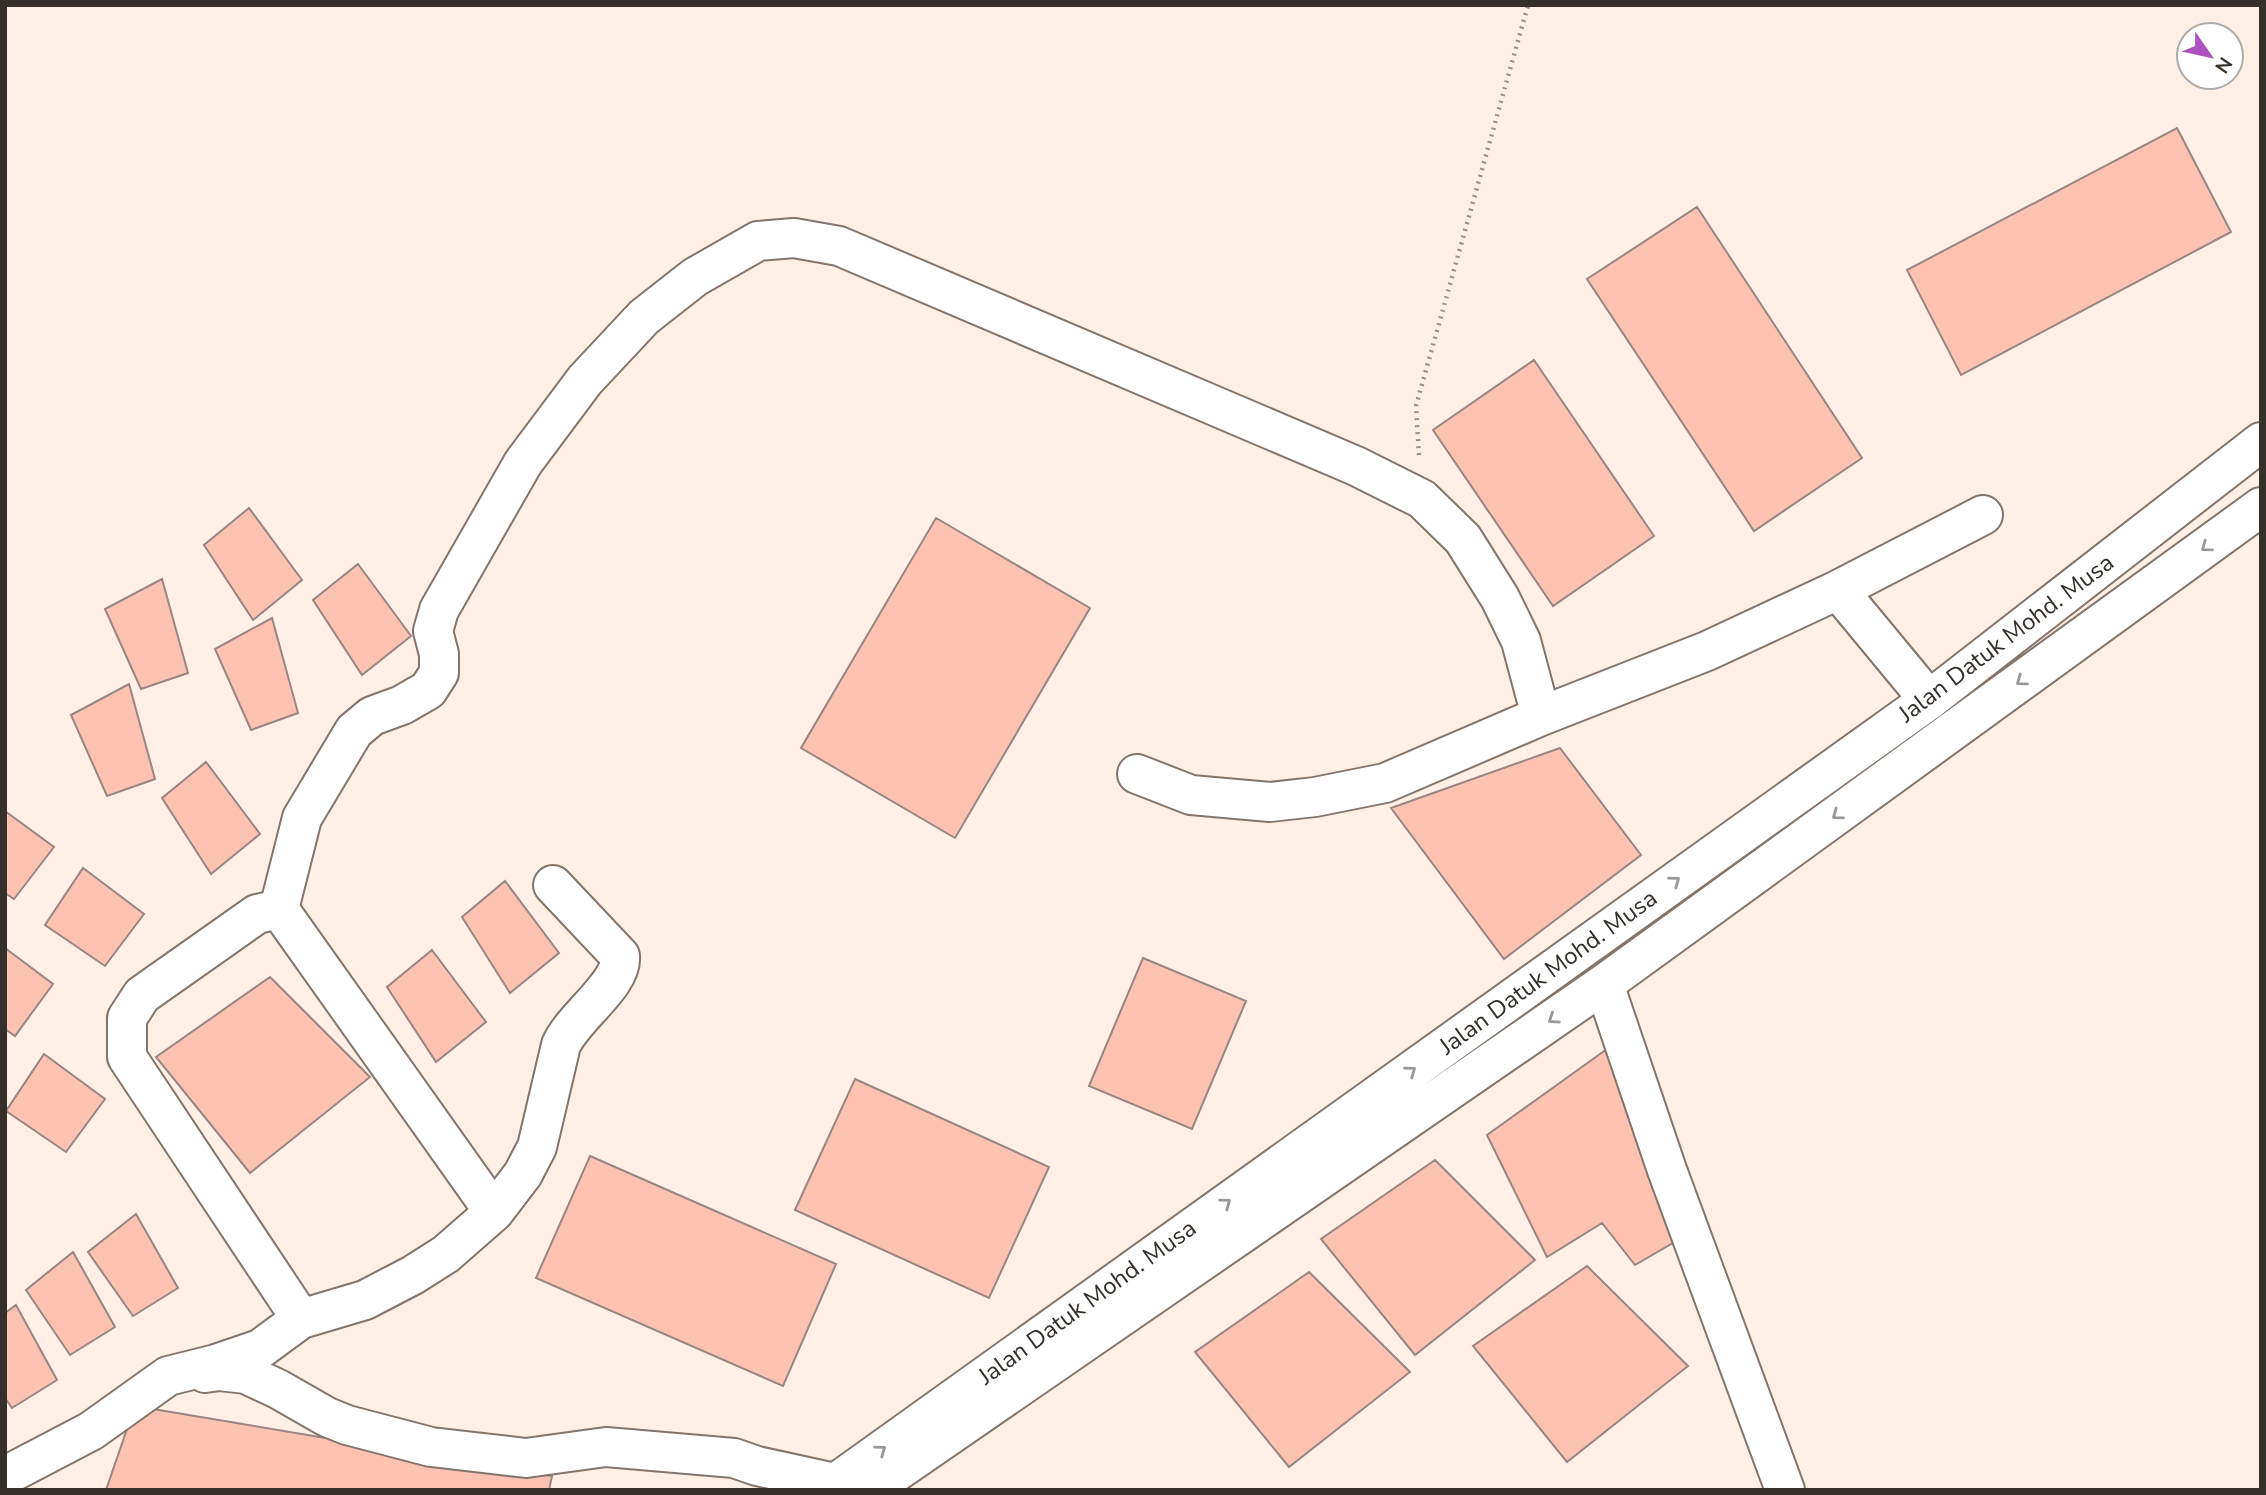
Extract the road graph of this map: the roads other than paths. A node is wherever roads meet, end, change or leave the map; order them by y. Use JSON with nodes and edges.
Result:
{"nodes":[{"id":1,"x":2261,"y":442,"type":"edge"},
{"id":2,"x":2261,"y":507,"type":"edge"},
{"id":3,"x":1983,"y":515,"type":"dead end"},
{"id":4,"x":1838,"y":590,"type":"junction"},
{"id":5,"x":1929,"y":700,"type":"junction"},
{"id":6,"x":1541,"y":716,"type":"junction"},
{"id":7,"x":1137,"y":774,"type":"dead end"},
{"id":8,"x":553,"y":885,"type":"dead end"},
{"id":9,"x":279,"y":909,"type":"junction"},
{"id":10,"x":1604,"y":984,"type":"junction"},
{"id":11,"x":494,"y":1212,"type":"junction"},
{"id":12,"x":301,"y":1319,"type":"junction"},
{"id":13,"x":168,"y":1377,"type":"junction"},
{"id":14,"x":5,"y":1476,"type":"edge"},
{"id":15,"x":844,"y":1487,"type":"edge"},
{"id":16,"x":1786,"y":1490,"type":"edge"}],
"edges":[{"from":1,"to":5,"type":"main road","name":"Jalan Datuk Mohd. Musa"},
{"from":2,"to":10,"type":"main road","name":"Jalan Datuk Mohd. Musa","one_way":true},
{"from":3,"to":4,"type":"main road"},
{"from":4,"to":5,"type":"main road"},
{"from":4,"to":6,"type":"main road"},
{"from":15,"to":5,"type":"main road","name":"Jalan Datuk Mohd. Musa","one_way":true},
{"from":6,"to":7,"type":"main road"},
{"from":6,"to":9,"type":"main road"},
{"from":8,"to":11,"type":"main road"},
{"from":9,"to":11,"type":"main road"},
{"from":9,"to":12,"type":"main road"},
{"from":10,"to":15,"type":"main road","name":"Jalan Datuk Mohd. Musa","one_way":true},
{"from":10,"to":16,"type":"main road"},
{"from":11,"to":12,"type":"main road"},
{"from":12,"to":13,"type":"main road"},
{"from":13,"to":14,"type":"main road"},
{"from":13,"to":15,"type":"main road"}]}
